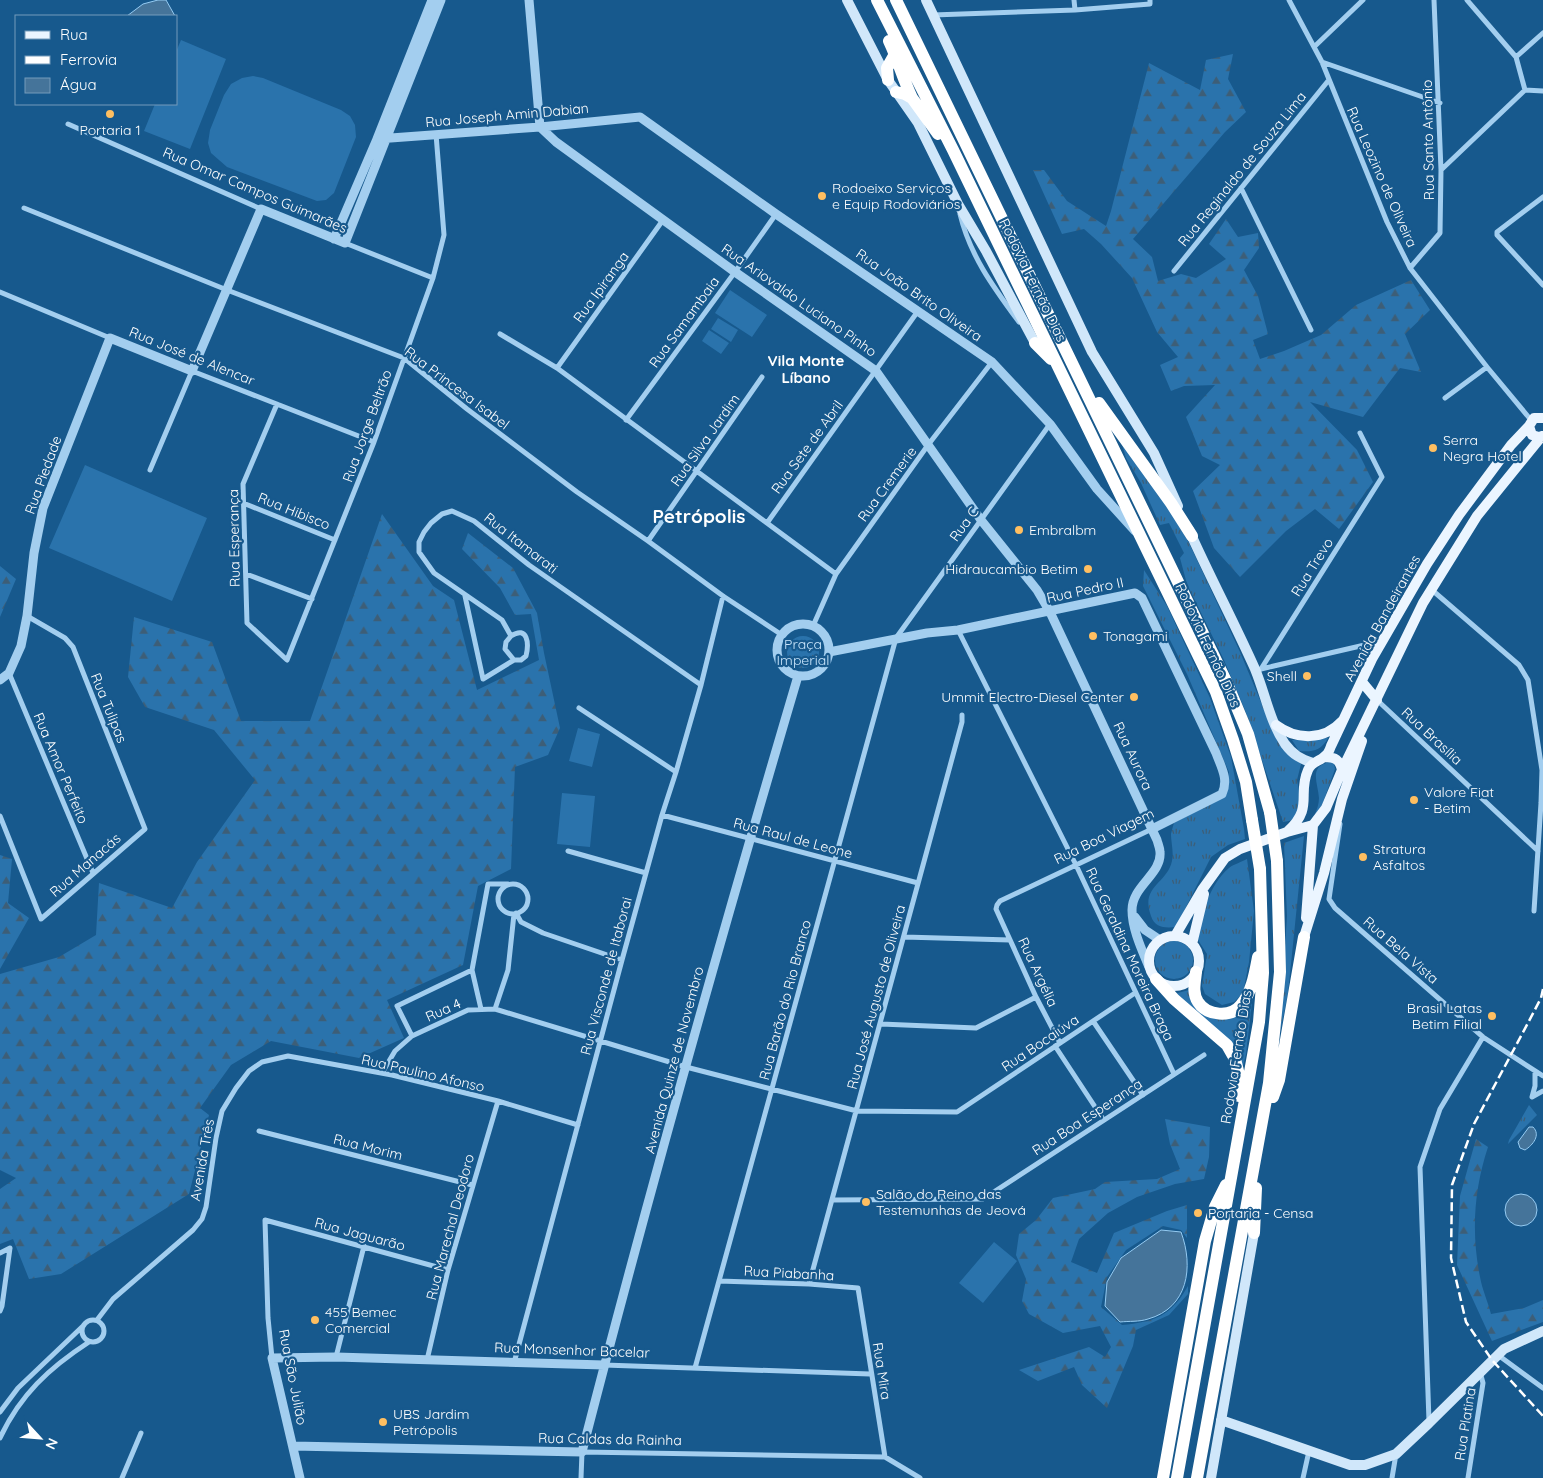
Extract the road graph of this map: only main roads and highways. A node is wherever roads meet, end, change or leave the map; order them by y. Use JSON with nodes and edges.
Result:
{"nodes":[{"id":1,"x":847,"y":0,"type":"edge"},
{"id":2,"x":896,"y":0,"type":"edge"},
{"id":3,"x":926,"y":0,"type":"edge"},
{"id":4,"x":877,"y":1,"type":"edge"},
{"id":5,"x":895,"y":54,"type":"junction"},
{"id":6,"x":888,"y":80,"type":"junction"},
{"id":7,"x":896,"y":92,"type":"junction"},
{"id":8,"x":912,"y":98,"type":"junction"},
{"id":9,"x":953,"y":150,"type":"junction"},
{"id":10,"x":1062,"y":342,"type":"junction"},
{"id":11,"x":1035,"y":343,"type":"joint"},
{"id":12,"x":1057,"y":364,"type":"junction"},
{"id":13,"x":1543,"y":409,"type":"edge"},
{"id":14,"x":1534,"y":421,"type":"edge"},
{"id":15,"x":1542,"y":436,"type":"edge"},
{"id":16,"x":1192,"y":536,"type":"junction"},
{"id":17,"x":1362,"y":682,"type":"junction"},
{"id":18,"x":1377,"y":700,"type":"junction"},
{"id":19,"x":1346,"y":716,"type":"junction"},
{"id":20,"x":1276,"y":725,"type":"junction"},
{"id":21,"x":1325,"y":757,"type":"junction"},
{"id":22,"x":1313,"y":763,"type":"junction"},
{"id":23,"x":1342,"y":770,"type":"junction"},
{"id":24,"x":1313,"y":824,"type":"junction"},
{"id":25,"x":1287,"y":832,"type":"junction"},
{"id":26,"x":1210,"y":879,"type":"junction"},
{"id":27,"x":1263,"y":930,"type":"junction"},
{"id":28,"x":1175,"y":936,"type":"junction"},
{"id":29,"x":1304,"y":937,"type":"junction"},
{"id":30,"x":1192,"y":944,"type":"junction"},
{"id":31,"x":1196,"y":972,"type":"junction"},
{"id":32,"x":1156,"y":980,"type":"junction"},
{"id":33,"x":1237,"y":1146,"type":"junction"},
{"id":34,"x":1256,"y":1147,"type":"junction"},
{"id":35,"x":1254,"y":1164,"type":"junction"},
{"id":36,"x":1233,"y":1171,"type":"junction"},
{"id":37,"x":1254,"y":1233,"type":"joint"},
{"id":38,"x":1543,"y":1331,"type":"edge"},
{"id":39,"x":1221,"y":1420,"type":"junction"},
{"id":40,"x":1163,"y":1478,"type":"edge"},
{"id":41,"x":1177,"y":1478,"type":"edge"},
{"id":42,"x":1197,"y":1478,"type":"edge"},
{"id":43,"x":1211,"y":1478,"type":"edge"}],
"edges":[{"from":1,"to":6,"type":"main road","name":"Rodovia Fernão Dias"},
{"from":2,"to":10,"type":"highway","name":"Rodovia Fernão Dias"},
{"from":3,"to":16,"type":"main road","name":"Rodovia Fernão Dias"},
{"from":4,"to":5,"type":"highway"},
{"from":4,"to":9,"type":"highway","name":"Rodovia Fernão Dias"},
{"from":5,"to":6,"type":"highway"},
{"from":5,"to":8,"type":"highway"},
{"from":6,"to":7,"type":"main road","name":"Rodovia Fernão Dias"},
{"from":7,"to":8,"type":"highway"},
{"from":7,"to":11,"type":"main road","name":"Rodovia Fernão Dias"},
{"from":8,"to":9,"type":"highway"},
{"from":9,"to":12,"type":"highway","name":"Rodovia Fernão Dias"},
{"from":10,"to":16,"type":"highway"},
{"from":10,"to":34,"type":"highway","name":"Rodovia Fernão Dias","bridge":true},
{"from":11,"to":12,"type":"highway"},
{"from":12,"to":27,"type":"highway","name":"Rodovia Fernão Dias","bridge":true},
{"from":13,"to":14,"type":"main road","name":"Avenida Bandeirantes"},
{"from":14,"to":15,"type":"main road"},
{"from":14,"to":17,"type":"main road","name":"Avenida Bandeirantes"},
{"from":15,"to":18,"type":"main road","name":"Avenida Bandeirantes"},
{"from":16,"to":20,"type":"main road","name":"Rodovia Fernão Dias"},
{"from":17,"to":18,"type":"main road"},
{"from":17,"to":19,"type":"main road","name":"Avenida Bandeirantes"},
{"from":18,"to":23,"type":"main road","name":"Avenida Bandeirantes"},
{"from":18,"to":29,"type":"main road"},
{"from":19,"to":20,"type":"main road"},
{"from":19,"to":21,"type":"main road","name":"Avenida Bandeirantes"},
{"from":20,"to":22,"type":"main road","name":"Rodovia Fernão Dias"},
{"from":21,"to":22,"type":"main road"},
{"from":21,"to":23,"type":"main road"},
{"from":22,"to":25,"type":"main road"},
{"from":23,"to":24,"type":"main road","name":"Avenida Bandeirantes"},
{"from":24,"to":25,"type":"main road"},
{"from":24,"to":29,"type":"main road"},
{"from":25,"to":26,"type":"main road"},
{"from":26,"to":28,"type":"main road"},
{"from":26,"to":30,"type":"main road"},
{"from":27,"to":31,"type":"highway"},
{"from":27,"to":33,"type":"highway","name":"Rodovia Fernão Dias"},
{"from":28,"to":30,"type":"main road"},
{"from":28,"to":32,"type":"main road"},
{"from":29,"to":34,"type":"highway"},
{"from":30,"to":31,"type":"main road"},
{"from":31,"to":32,"type":"main road"},
{"from":32,"to":33,"type":"highway"},
{"from":33,"to":36,"type":"highway","name":"Rodovia Fernão Dias"},
{"from":34,"to":35,"type":"highway","name":"Rodovia Fernão Dias"},
{"from":35,"to":37,"type":"highway"},
{"from":35,"to":42,"type":"highway","name":"Rodovia Fernão Dias"},
{"from":36,"to":40,"type":"highway"},
{"from":36,"to":41,"type":"highway","name":"Rodovia Fernão Dias"},
{"from":37,"to":39,"type":"main road"},
{"from":38,"to":39,"type":"main road"},
{"from":39,"to":43,"type":"main road"}]}
